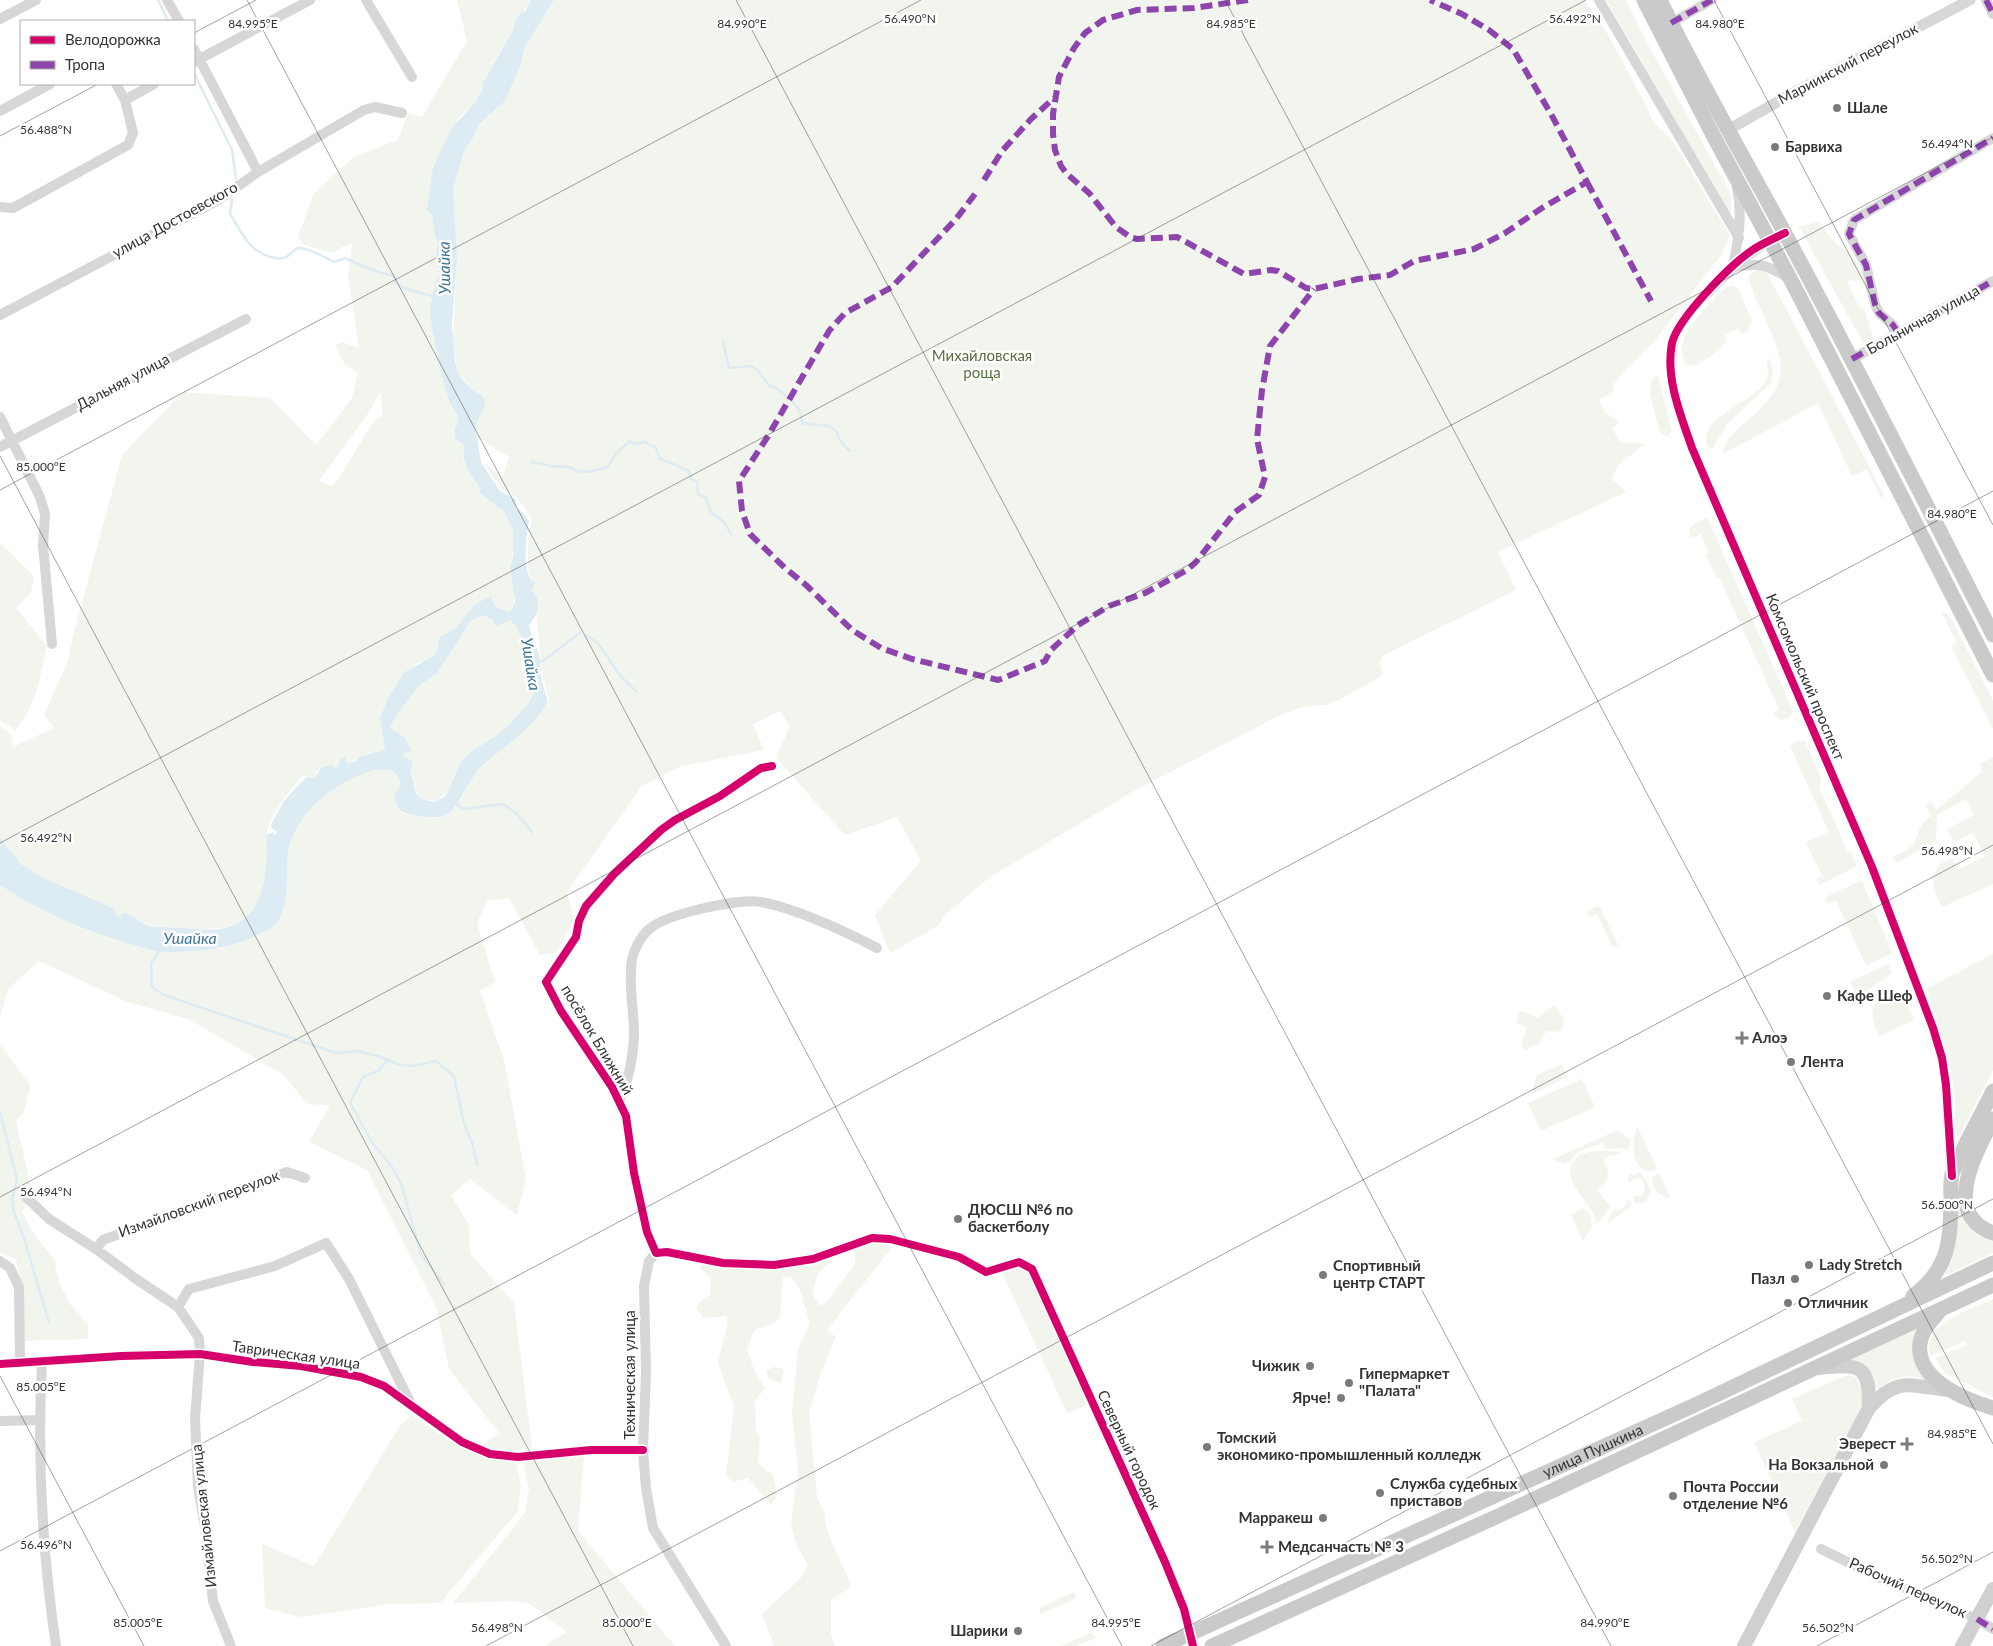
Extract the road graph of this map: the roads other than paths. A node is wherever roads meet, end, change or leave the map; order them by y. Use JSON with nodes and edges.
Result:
{"nodes":[{"id":1,"x":36,"y":0,"type":"edge"},
{"id":2,"x":168,"y":0,"type":"edge"},
{"id":3,"x":310,"y":0,"type":"edge"},
{"id":4,"x":366,"y":0,"type":"edge"},
{"id":5,"x":1599,"y":0,"type":"edge"},
{"id":6,"x":1644,"y":0,"type":"edge"},
{"id":7,"x":1660,"y":0,"type":"edge"},
{"id":8,"x":1712,"y":0,"type":"edge"},
{"id":9,"x":1970,"y":0,"type":"edge"},
{"id":10,"x":1986,"y":0,"type":"edge"},
{"id":11,"x":1993,"y":14,"type":"edge"},
{"id":12,"x":0,"y":19,"type":"edge"},
{"id":13,"x":178,"y":20,"type":"edge"},
{"id":14,"x":1671,"y":23,"type":"junction"},
{"id":15,"x":196,"y":61,"type":"edge"},
{"id":16,"x":412,"y":77,"type":"dead end"},
{"id":17,"x":48,"y":85,"type":"edge"},
{"id":18,"x":117,"y":85,"type":"edge"},
{"id":19,"x":152,"y":85,"type":"edge"},
{"id":20,"x":125,"y":100,"type":"junction"},
{"id":21,"x":0,"y":111,"type":"edge"},
{"id":22,"x":402,"y":113,"type":"dead end"},
{"id":23,"x":1728,"y":130,"type":"junction"},
{"id":24,"x":1714,"y":137,"type":"junction"},
{"id":25,"x":1993,"y":138,"type":"edge"},
{"id":26,"x":258,"y":172,"type":"junction"},
{"id":27,"x":1735,"y":175,"type":"junction"},
{"id":28,"x":0,"y":207,"type":"edge"},
{"id":29,"x":1785,"y":233,"type":"junction"},
{"id":30,"x":1739,"y":238,"type":"junction"},
{"id":31,"x":1770,"y":240,"type":"junction"},
{"id":32,"x":1733,"y":267,"type":"junction"},
{"id":33,"x":1791,"y":280,"type":"junction"},
{"id":34,"x":1993,"y":281,"type":"edge"},
{"id":35,"x":0,"y":315,"type":"edge"},
{"id":36,"x":246,"y":319,"type":"dead end"},
{"id":37,"x":1898,"y":334,"type":"junction"},
{"id":38,"x":1852,"y":359,"type":"junction"},
{"id":39,"x":0,"y":417,"type":"edge"},
{"id":40,"x":12,"y":441,"type":"junction"},
{"id":41,"x":0,"y":447,"type":"edge"},
{"id":42,"x":1993,"y":635,"type":"edge"},
{"id":43,"x":52,"y":644,"type":"dead end"},
{"id":44,"x":1993,"y":676,"type":"edge"},
{"id":45,"x":772,"y":766,"type":"dead end"},
{"id":46,"x":877,"y":948,"type":"dead end"},
{"id":47,"x":1993,"y":1091,"type":"edge"},
{"id":48,"x":619,"y":1101,"type":"junction"},
{"id":49,"x":1993,"y":1119,"type":"edge"},
{"id":50,"x":1952,"y":1176,"type":"junction"},
{"id":51,"x":305,"y":1178,"type":"dead end"},
{"id":52,"x":26,"y":1197,"type":"dead end"},
{"id":53,"x":1993,"y":1233,"type":"edge"},
{"id":54,"x":96,"y":1249,"type":"junction"},
{"id":55,"x":656,"y":1253,"type":"junction"},
{"id":56,"x":0,"y":1261,"type":"edge"},
{"id":57,"x":1993,"y":1263,"type":"edge"},
{"id":58,"x":1993,"y":1285,"type":"edge"},
{"id":59,"x":178,"y":1307,"type":"junction"},
{"id":60,"x":1940,"y":1310,"type":"junction"},
{"id":61,"x":1885,"y":1315,"type":"junction"},
{"id":62,"x":200,"y":1354,"type":"junction"},
{"id":63,"x":42,"y":1361,"type":"junction"},
{"id":64,"x":20,"y":1362,"type":"junction"},
{"id":65,"x":0,"y":1364,"type":"edge"},
{"id":66,"x":1815,"y":1368,"type":"junction"},
{"id":67,"x":1948,"y":1390,"type":"junction"},
{"id":68,"x":412,"y":1404,"type":"junction"},
{"id":69,"x":1869,"y":1408,"type":"junction"},
{"id":70,"x":1990,"y":1409,"type":"edge"},
{"id":71,"x":39,"y":1420,"type":"junction"},
{"id":72,"x":0,"y":1421,"type":"edge"},
{"id":73,"x":643,"y":1450,"type":"junction"},
{"id":74,"x":1821,"y":1548,"type":"dead end"},
{"id":75,"x":1993,"y":1589,"type":"edge"},
{"id":76,"x":1977,"y":1619,"type":"junction"},
{"id":77,"x":1993,"y":1629,"type":"edge"},
{"id":78,"x":1191,"y":1640,"type":"edge"},
{"id":79,"x":56,"y":1646,"type":"edge"},
{"id":80,"x":231,"y":1646,"type":"edge"},
{"id":81,"x":726,"y":1646,"type":"edge"},
{"id":82,"x":1163,"y":1646,"type":"edge"},
{"id":83,"x":1212,"y":1646,"type":"edge"},
{"id":84,"x":1744,"y":1646,"type":"edge"},
{"id":85,"x":1962,"y":1646,"type":"edge"}],
"edges":[{"from":1,"to":12,"type":"street"},
{"from":2,"to":13,"type":"street"},
{"from":3,"to":15,"type":"street"},
{"from":4,"to":16,"type":"street"},
{"from":5,"to":30,"type":"street"},
{"from":6,"to":24,"type":"main road"},
{"from":7,"to":14,"type":"main road"},
{"from":8,"to":14,"type":"street"},
{"from":9,"to":23,"type":"street","name":"Мариинский переулок"},
{"from":10,"to":11,"type":"street"},
{"from":14,"to":23,"type":"main road"},
{"from":15,"to":26,"type":"street"},
{"from":17,"to":21,"type":"street"},
{"from":18,"to":20,"type":"street"},
{"from":19,"to":20,"type":"street"},
{"from":20,"to":28,"type":"street"},
{"from":22,"to":26,"type":"street","name":"улица Достоевского"},
{"from":23,"to":24,"type":"main road"},
{"from":23,"to":29,"type":"main road"},
{"from":24,"to":27,"type":"main road"},
{"from":25,"to":37,"type":"street"},
{"from":26,"to":35,"type":"street","name":"улица Достоевского"},
{"from":27,"to":30,"type":"street"},
{"from":27,"to":31,"type":"main road"},
{"from":29,"to":31,"type":"street","name":"Комсомольский проспект"},
{"from":29,"to":38,"type":"main road"},
{"from":30,"to":32,"type":"street"},
{"from":31,"to":32,"type":"street","name":"Комсомольский проспект"},
{"from":31,"to":33,"type":"main road"},
{"from":32,"to":33,"type":"street"},
{"from":32,"to":50,"type":"street","name":"Комсомольский проспект"},
{"from":33,"to":44,"type":"main road"},
{"from":34,"to":37,"type":"street","name":"Больничная улица"},
{"from":36,"to":40,"type":"street","name":"Дальняя улица"},
{"from":37,"to":38,"type":"street","name":"Больничная улица"},
{"from":38,"to":42,"type":"main road"},
{"from":39,"to":40,"type":"street"},
{"from":40,"to":41,"type":"street","name":"Дальняя улица"},
{"from":40,"to":43,"type":"street"},
{"from":45,"to":48,"type":"street","name":"посёлок Ближний"},
{"from":46,"to":48,"type":"street","name":"посёлок Ближний"},
{"from":47,"to":50,"type":"main road"},
{"from":48,"to":55,"type":"street","name":"посёлок Ближний"},
{"from":49,"to":53,"type":"main road"},
{"from":50,"to":61,"type":"main road"},
{"from":51,"to":54,"type":"street","name":"Измайловский переулок"},
{"from":52,"to":54,"type":"street","name":"Измайловская улица"},
{"from":54,"to":59,"type":"street","name":"Измайловская улица"},
{"from":55,"to":73,"type":"street","name":"Техническая улица"},
{"from":55,"to":78,"type":"street","name":"Северный городок"},
{"from":56,"to":64,"type":"street"},
{"from":57,"to":61,"type":"main road","name":"улица Пушкина"},
{"from":58,"to":60,"type":"main road","name":"улица Пушкина"},
{"from":59,"to":62,"type":"street","name":"Измайловская улица"},
{"from":59,"to":68,"type":"street"},
{"from":60,"to":66,"type":"main road","name":"улица Пушкина"},
{"from":60,"to":67,"type":"main road"},
{"from":61,"to":78,"type":"main road","name":"улица Пушкина"},
{"from":62,"to":63,"type":"street","name":"Таврическая улица"},
{"from":62,"to":68,"type":"street","name":"Таврическая улица"},
{"from":62,"to":80,"type":"street","name":"Измайловская улица"},
{"from":63,"to":64,"type":"street","name":"Таврическая улица"},
{"from":63,"to":71,"type":"street"},
{"from":64,"to":65,"type":"street","name":"Таврическая улица"},
{"from":66,"to":69,"type":"main road"},
{"from":66,"to":83,"type":"main road","name":"улица Пушкина"},
{"from":67,"to":69,"type":"main road"},
{"from":67,"to":70,"type":"main road"},
{"from":68,"to":73,"type":"street","name":"Таврическая улица"},
{"from":69,"to":84,"type":"main road"},
{"from":71,"to":72,"type":"street"},
{"from":71,"to":79,"type":"street"},
{"from":73,"to":81,"type":"street","name":"Техническая улица"},
{"from":74,"to":76,"type":"street","name":"Рабочий переулок"},
{"from":75,"to":76,"type":"main road"},
{"from":76,"to":77,"type":"street","name":"Рабочий переулок"},
{"from":76,"to":85,"type":"main road"},
{"from":78,"to":82,"type":"main road","name":"улица Пушкина"}]}
